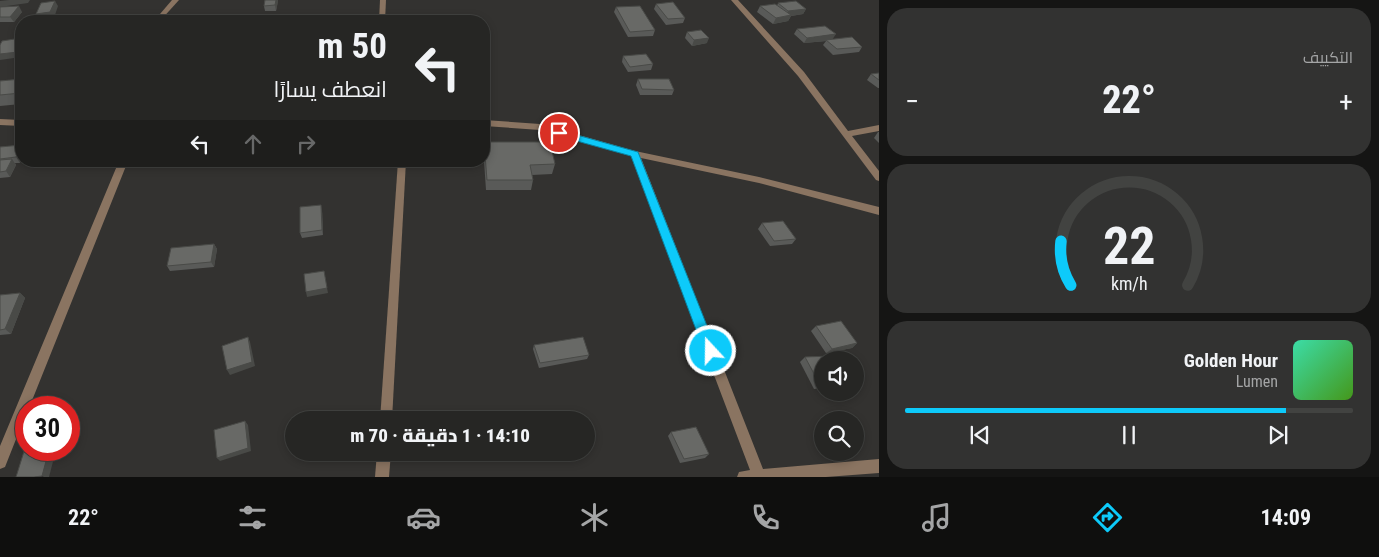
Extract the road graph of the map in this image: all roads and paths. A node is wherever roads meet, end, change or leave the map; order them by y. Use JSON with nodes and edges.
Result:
{"nodes":[{"id":1,"x":176,"y":0,"type":"edge"},
{"id":2,"x":382,"y":0,"type":"edge"},
{"id":3,"x":734,"y":0,"type":"edge"},
{"id":4,"x":162,"y":15,"type":"edge"},
{"id":5,"x":382,"y":15,"type":"edge"},
{"id":6,"x":0,"y":122,"type":"edge"},
{"id":7,"x":15,"y":123,"type":"edge"},
{"id":8,"x":490,"y":123,"type":"edge"},
{"id":9,"x":879,"y":128,"type":"edge"},
{"id":10,"x":846,"y":134,"type":"junction"},
{"id":11,"x":635,"y":154,"type":"junction"},
{"id":12,"x":122,"y":167,"type":"edge"},
{"id":13,"x":402,"y":167,"type":"edge"},
{"id":14,"x":879,"y":178,"type":"edge"},
{"id":15,"x":879,"y":211,"type":"edge"},
{"id":16,"x":387,"y":411,"type":"edge"},
{"id":17,"x":383,"y":461,"type":"edge"},
{"id":18,"x":0,"y":462,"type":"edge"},
{"id":19,"x":879,"y":466,"type":"edge"},
{"id":20,"x":760,"y":476,"type":"edge"},
{"id":21,"x":382,"y":477,"type":"edge"},
{"id":22,"x":744,"y":477,"type":"edge"}],
"edges":[{"from":1,"to":4,"type":"street"},
{"from":2,"to":5,"type":"street"},
{"from":3,"to":10,"type":"street"},
{"from":6,"to":7,"type":"street"},
{"from":8,"to":11,"type":"street"},
{"from":9,"to":10,"type":"street"},
{"from":10,"to":14,"type":"street"},
{"from":11,"to":15,"type":"street"},
{"from":11,"to":20,"type":"street"},
{"from":12,"to":18,"type":"street"},
{"from":13,"to":16,"type":"street"},
{"from":17,"to":21,"type":"street"},
{"from":19,"to":20,"type":"street"},
{"from":20,"to":22,"type":"street"}]}
